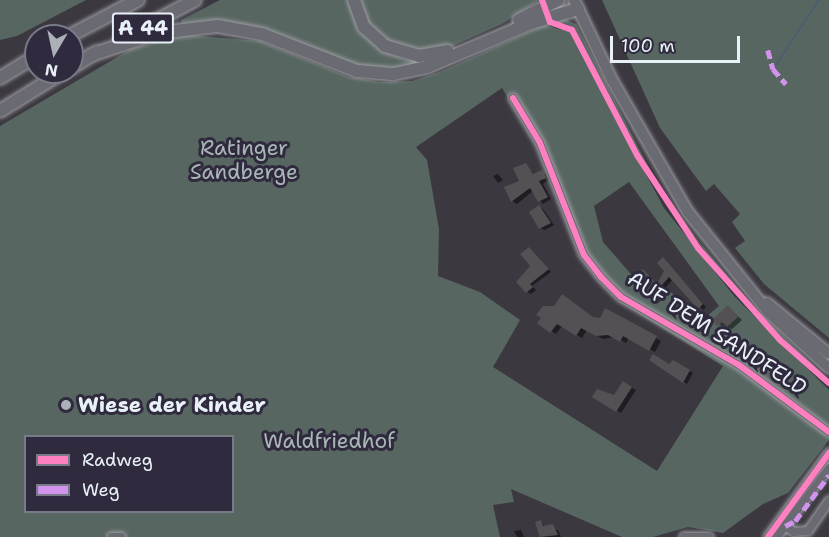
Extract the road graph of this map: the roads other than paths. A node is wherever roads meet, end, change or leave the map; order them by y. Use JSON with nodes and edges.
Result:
{"nodes":[{"id":1,"x":138,"y":0,"type":"edge"},
{"id":2,"x":195,"y":0,"type":"edge"},
{"id":3,"x":354,"y":0,"type":"edge"},
{"id":4,"x":558,"y":0,"type":"edge"},
{"id":5,"x":546,"y":3,"type":"edge"},
{"id":6,"x":576,"y":4,"type":"edge"},
{"id":7,"x":84,"y":28,"type":"edge"},
{"id":8,"x":91,"y":55,"type":"junction"},
{"id":9,"x":84,"y":59,"type":"edge"},
{"id":10,"x":24,"y":63,"type":"edge"},
{"id":11,"x":0,"y":78,"type":"edge"},
{"id":12,"x":44,"y":84,"type":"edge"},
{"id":13,"x":513,"y":98,"type":"dead end"},
{"id":14,"x":0,"y":111,"type":"edge"},
{"id":15,"x":748,"y":288,"type":"junction"},
{"id":16,"x":790,"y":334,"type":"junction"},
{"id":17,"x":829,"y":354,"type":"edge"},
{"id":18,"x":829,"y":368,"type":"edge"},
{"id":19,"x":829,"y":374,"type":"edge"},
{"id":20,"x":829,"y":432,"type":"edge"},
{"id":21,"x":829,"y":453,"type":"edge"},
{"id":22,"x":829,"y":468,"type":"edge"},
{"id":23,"x":829,"y":501,"type":"edge"},
{"id":24,"x":782,"y":524,"type":"junction"},
{"id":25,"x":112,"y":537,"type":"edge"},
{"id":26,"x":121,"y":537,"type":"edge"},
{"id":27,"x":684,"y":537,"type":"edge"},
{"id":28,"x":709,"y":537,"type":"edge"},
{"id":29,"x":768,"y":537,"type":"edge"},
{"id":30,"x":777,"y":537,"type":"edge"}],
"edges":[{"from":1,"to":7,"type":"highway","number":"A 44"},
{"from":2,"to":8,"type":"highway","number":"A 44"},
{"from":3,"to":5,"type":"highway"},
{"from":4,"to":5,"type":"highway"},
{"from":6,"to":8,"type":"highway"},
{"from":6,"to":15,"type":"main road"},
{"from":8,"to":9,"type":"highway","number":"A 44"},
{"from":10,"to":11,"type":"highway"},
{"from":12,"to":14,"type":"highway"},
{"from":13,"to":20,"type":"street","name":"AUF DEM SANDFELD"},
{"from":15,"to":16,"type":"main road"},
{"from":15,"to":17,"type":"main road"},
{"from":16,"to":18,"type":"main road"},
{"from":16,"to":19,"type":"street"},
{"from":21,"to":24,"type":"street"},
{"from":22,"to":24,"type":"street"},
{"from":23,"to":24,"type":"street"},
{"from":24,"to":29,"type":"street"},
{"from":24,"to":30,"type":"street"},
{"from":25,"to":26,"type":"street"},
{"from":27,"to":28,"type":"street"}]}
